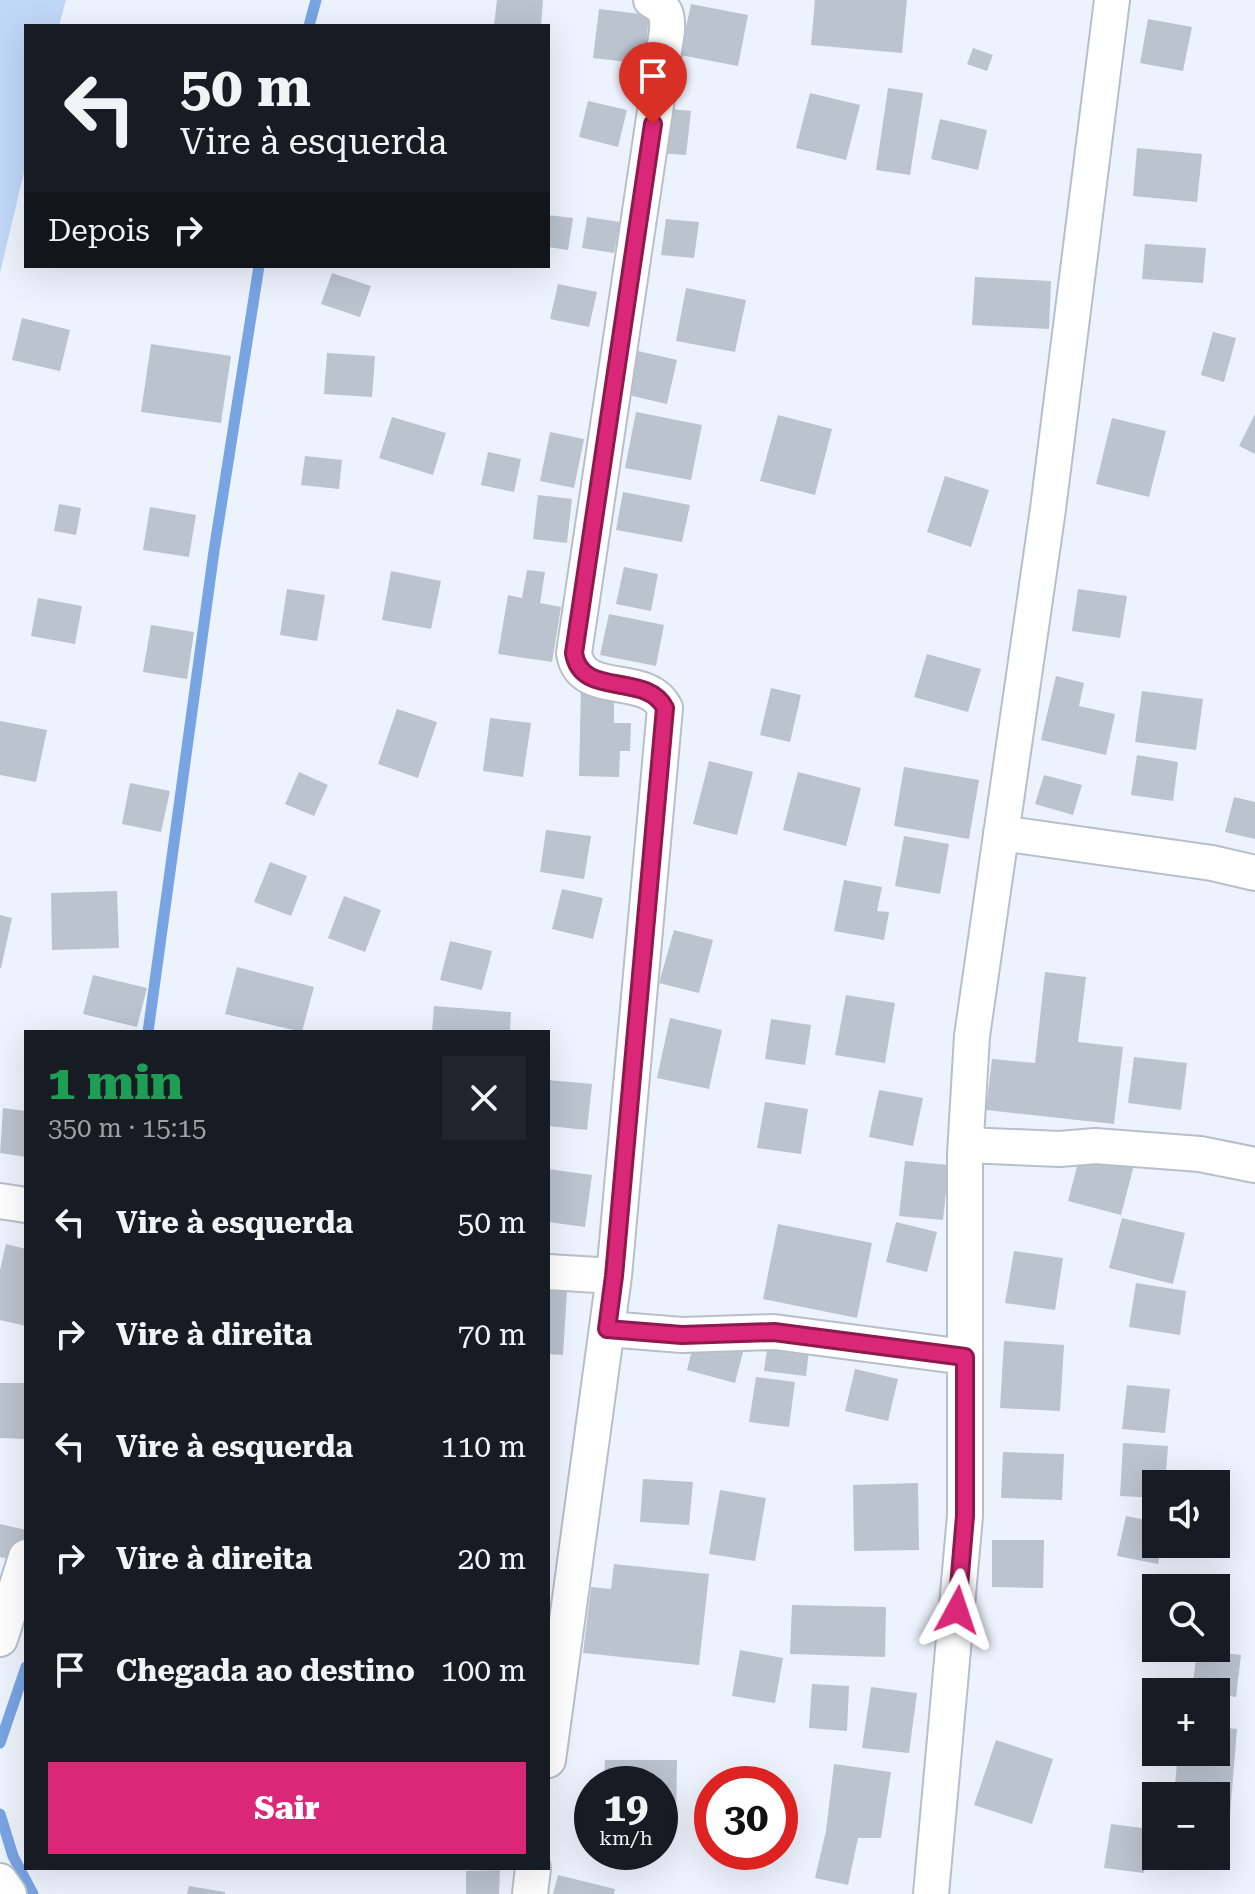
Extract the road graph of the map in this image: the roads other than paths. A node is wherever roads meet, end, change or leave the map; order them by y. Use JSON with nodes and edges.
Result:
{"nodes":[{"id":1,"x":651,"y":0,"type":"edge"},
{"id":2,"x":1112,"y":0,"type":"edge"},
{"id":3,"x":1001,"y":833,"type":"junction"},
{"id":4,"x":1255,"y":873,"type":"edge"},
{"id":5,"x":966,"y":1145,"type":"junction"},
{"id":6,"x":1255,"y":1165,"type":"edge"},
{"id":7,"x":0,"y":1201,"type":"edge"},
{"id":8,"x":24,"y":1205,"type":"edge"},
{"id":9,"x":550,"y":1272,"type":"edge"},
{"id":10,"x":614,"y":1276,"type":"junction"},
{"id":11,"x":607,"y":1329,"type":"junction"},
{"id":12,"x":965,"y":1357,"type":"junction"},
{"id":13,"x":24,"y":1563,"type":"edge"},
{"id":14,"x":0,"y":1639,"type":"edge"},
{"id":15,"x":550,"y":1745,"type":"edge"},
{"id":16,"x":533,"y":1870,"type":"edge"},
{"id":17,"x":0,"y":1881,"type":"edge"},
{"id":18,"x":9,"y":1894,"type":"edge"},
{"id":19,"x":530,"y":1894,"type":"edge"},
{"id":20,"x":931,"y":1894,"type":"edge"}],
"edges":[{"from":1,"to":10,"type":"street"},
{"from":2,"to":3,"type":"street"},
{"from":3,"to":4,"type":"street"},
{"from":3,"to":5,"type":"street"},
{"from":5,"to":6,"type":"street"},
{"from":5,"to":12,"type":"street"},
{"from":7,"to":8,"type":"street"},
{"from":9,"to":10,"type":"street"},
{"from":10,"to":11,"type":"street"},
{"from":11,"to":12,"type":"street"},
{"from":11,"to":15,"type":"street"},
{"from":12,"to":20,"type":"street"},
{"from":13,"to":14,"type":"street"},
{"from":16,"to":19,"type":"street"},
{"from":17,"to":18,"type":"street"}]}
